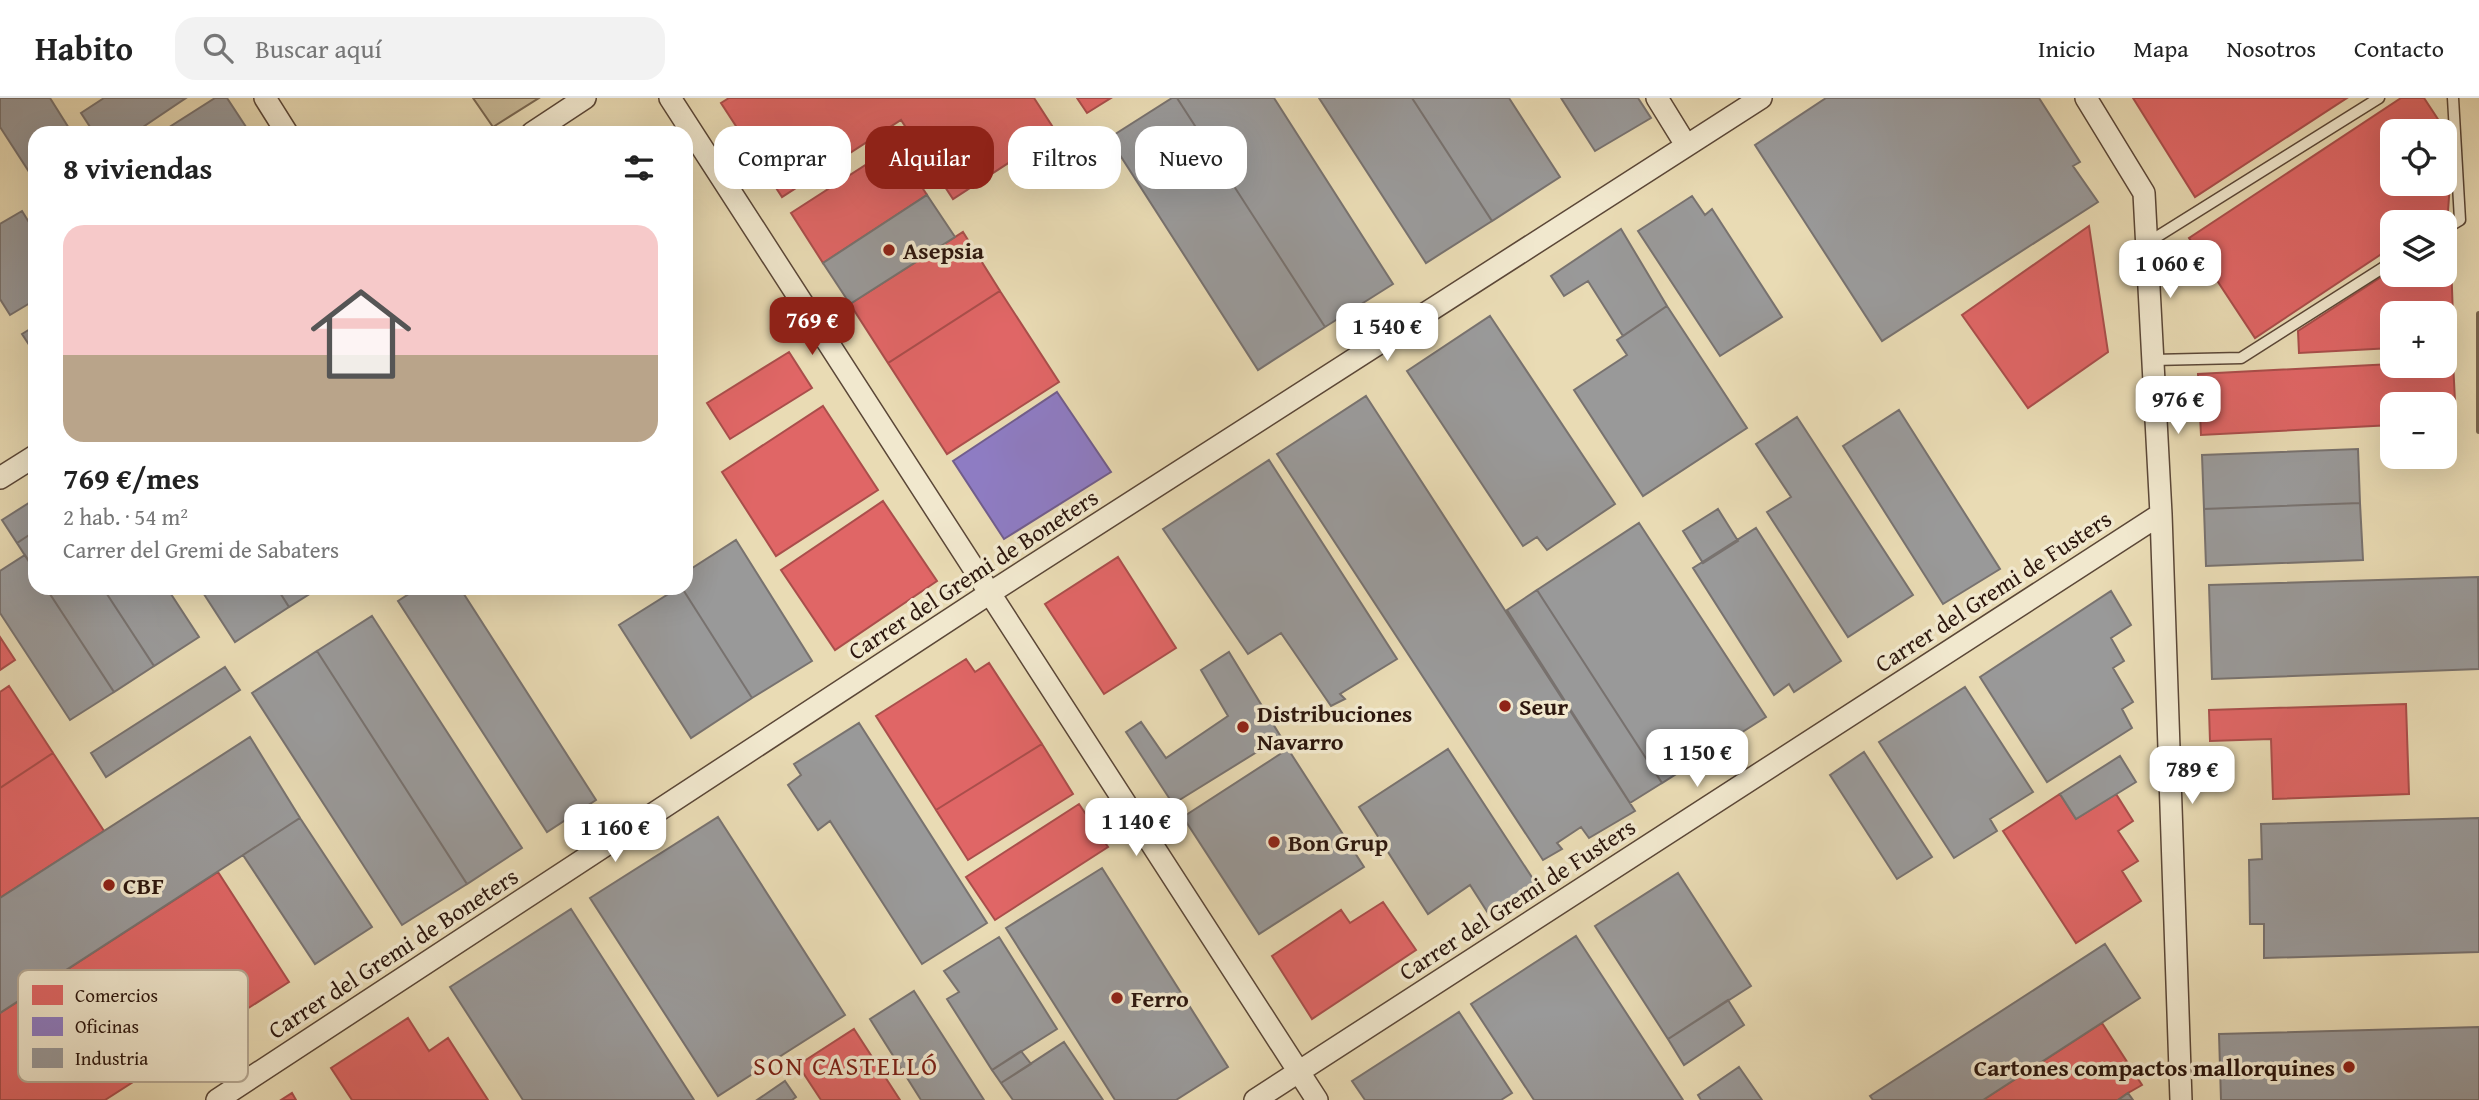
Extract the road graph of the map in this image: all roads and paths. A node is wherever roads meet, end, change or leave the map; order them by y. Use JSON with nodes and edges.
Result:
{"nodes":[{"id":1,"x":265,"y":98,"type":"edge"},
{"id":2,"x":585,"y":98,"type":"edge"},
{"id":3,"x":670,"y":98,"type":"edge"},
{"id":4,"x":1657,"y":98,"type":"edge"},
{"id":5,"x":1761,"y":98,"type":"edge"},
{"id":6,"x":2379,"y":98,"type":"edge"},
{"id":7,"x":2453,"y":98,"type":"edge"},
{"id":8,"x":2090,"y":100,"type":"edge"},
{"id":9,"x":283,"y":126,"type":"edge"},
{"id":10,"x":543,"y":126,"type":"edge"},
{"id":11,"x":688,"y":126,"type":"edge"},
{"id":12,"x":693,"y":134,"type":"edge"},
{"id":13,"x":1686,"y":145,"type":"junction"},
{"id":14,"x":2457,"y":222,"type":"edge"},
{"id":15,"x":2146,"y":243,"type":"junction"},
{"id":16,"x":2380,"y":270,"type":"edge"},
{"id":17,"x":2153,"y":360,"type":"junction"},
{"id":18,"x":28,"y":460,"type":"edge"},
{"id":19,"x":0,"y":478,"type":"edge"},
{"id":20,"x":2161,"y":514,"type":"junction"},
{"id":21,"x":990,"y":593,"type":"junction"},
{"id":22,"x":1299,"y":1071,"type":"junction"},
{"id":23,"x":248,"y":1080,"type":"edge"},
{"id":24,"x":244,"y":1082,"type":"edge"},
{"id":25,"x":217,"y":1100,"type":"edge"},
{"id":26,"x":1255,"y":1100,"type":"edge"},
{"id":27,"x":1317,"y":1100,"type":"edge"},
{"id":28,"x":2180,"y":1100,"type":"edge"}],
"edges":[{"from":1,"to":9,"type":"street"},
{"from":2,"to":10,"type":"street"},
{"from":3,"to":11,"type":"street"},
{"from":4,"to":13,"type":"street"},
{"from":5,"to":13,"type":"street","name":"Carrer del Gremi de Boneters"},
{"from":6,"to":15,"type":"lane"},
{"from":7,"to":14,"type":"lane"},
{"from":8,"to":15,"type":"street"},
{"from":12,"to":21,"type":"street"},
{"from":13,"to":21,"type":"street","name":"Carrer del Gremi de Boneters"},
{"from":15,"to":17,"type":"street"},
{"from":16,"to":17,"type":"lane"},
{"from":17,"to":20,"type":"street"},
{"from":18,"to":19,"type":"street"},
{"from":20,"to":22,"type":"street","name":"Carrer del Gremi de Fusters"},
{"from":20,"to":28,"type":"street"},
{"from":21,"to":22,"type":"street"},
{"from":21,"to":23,"type":"street","name":"Carrer del Gremi de Boneters"},
{"from":22,"to":26,"type":"street","name":"Carrer del Gremi de Fusters"},
{"from":22,"to":27,"type":"street"},
{"from":24,"to":25,"type":"street","name":"Carrer del Gremi de Boneters"}]}
